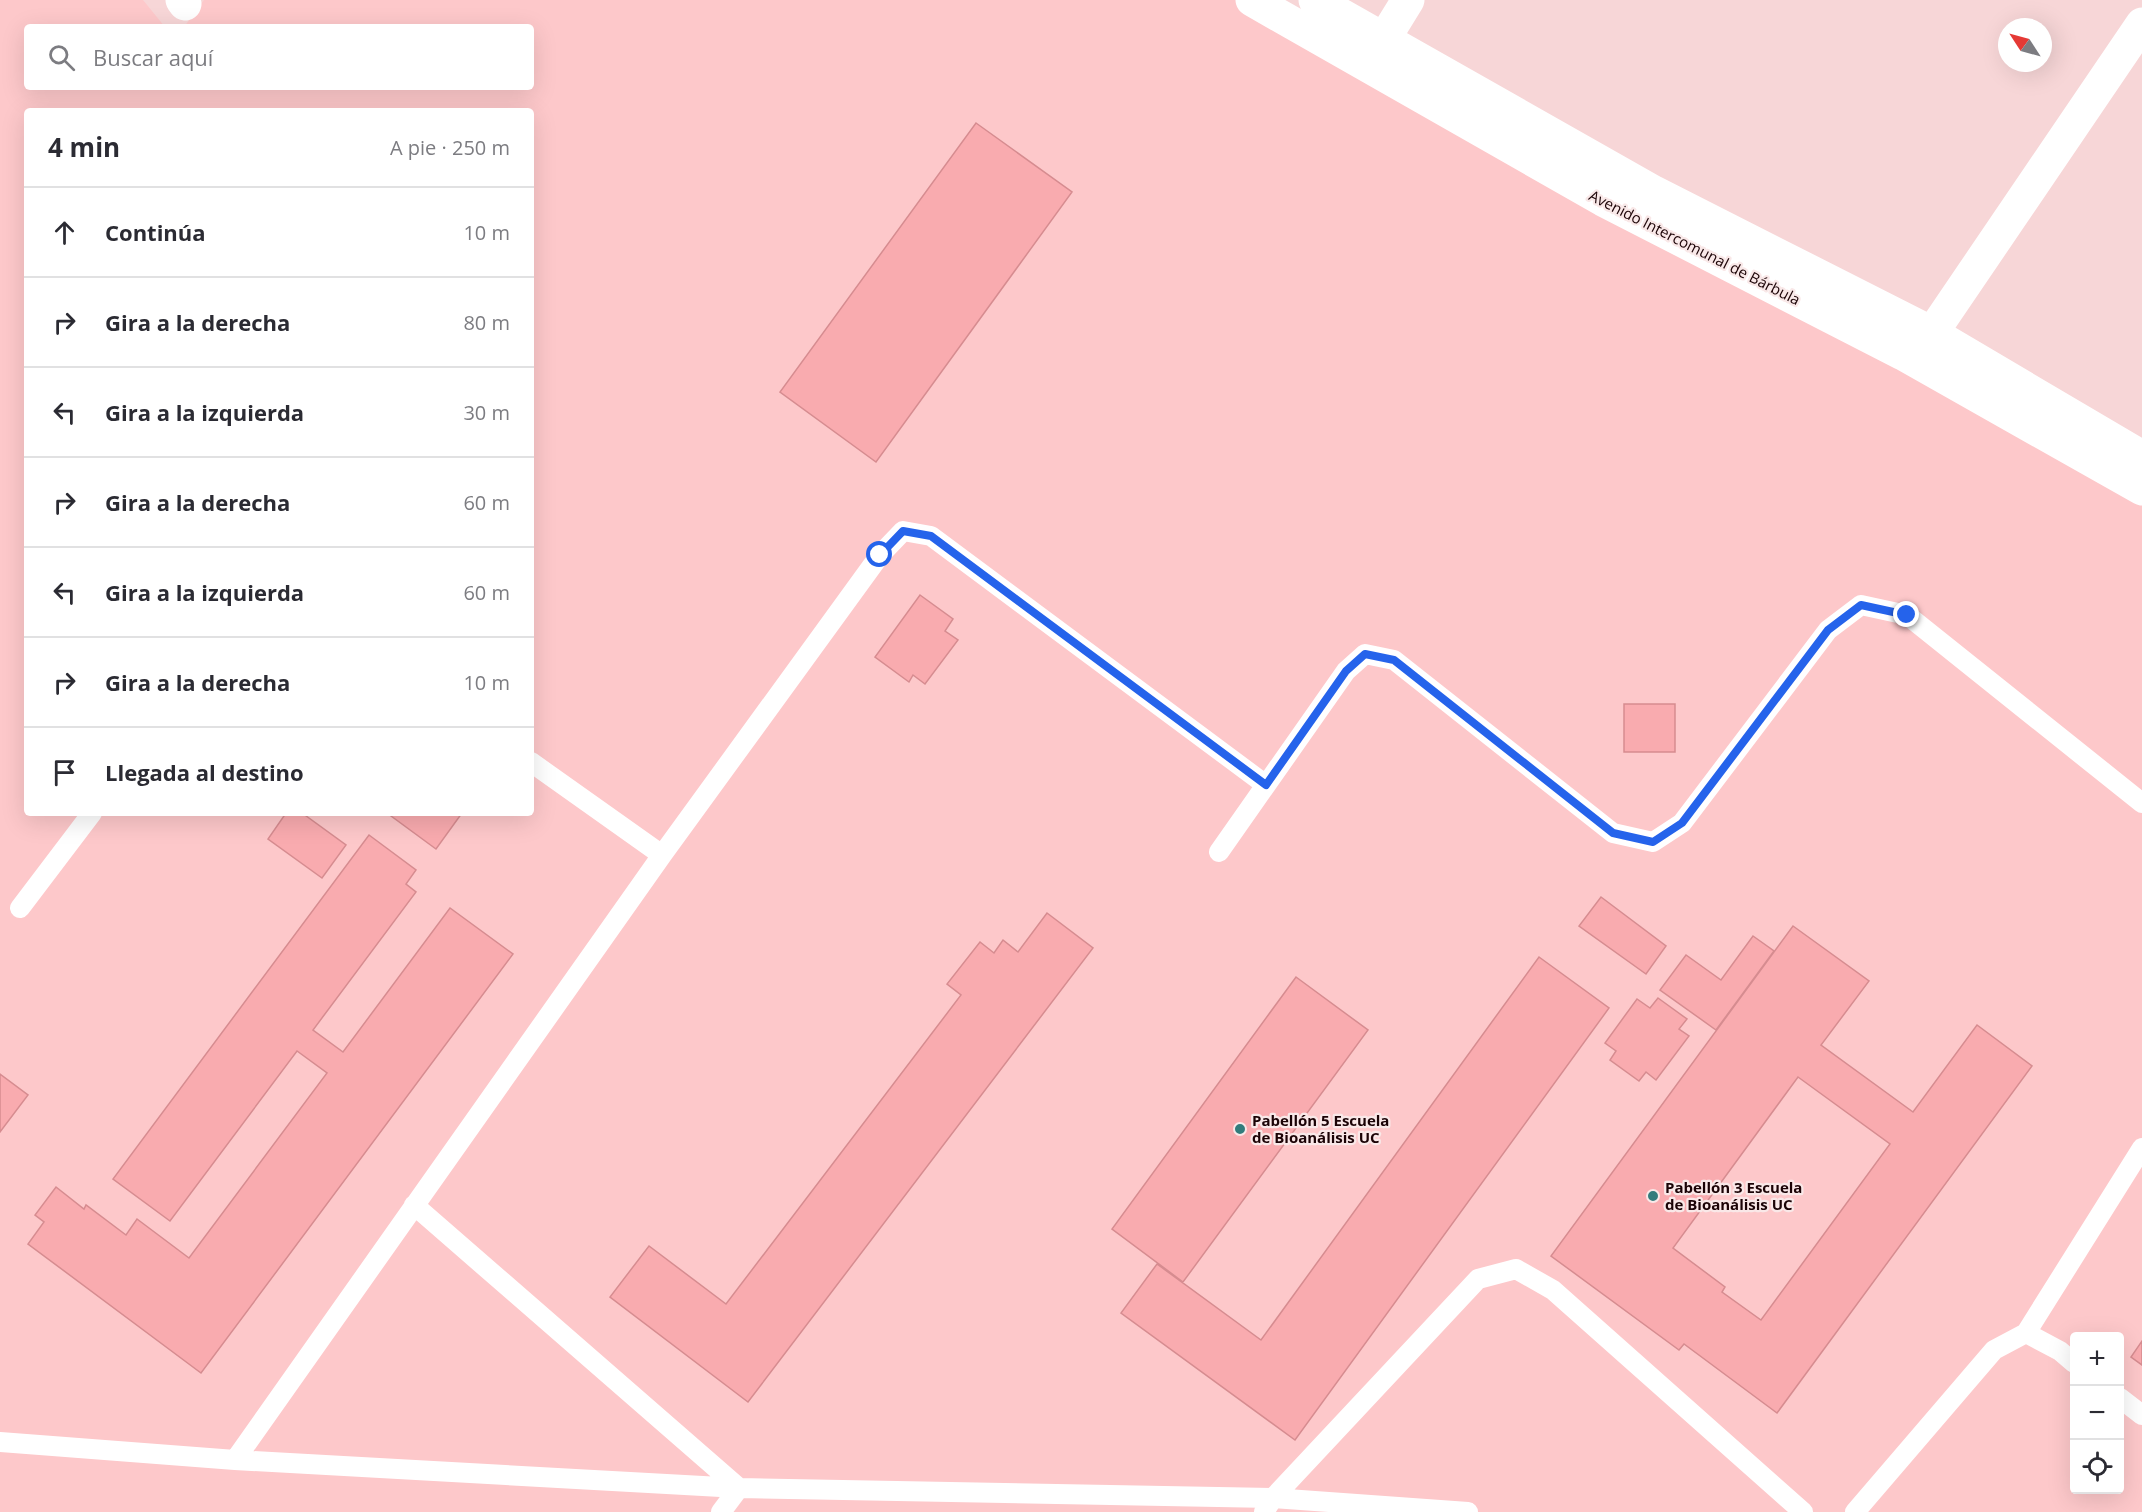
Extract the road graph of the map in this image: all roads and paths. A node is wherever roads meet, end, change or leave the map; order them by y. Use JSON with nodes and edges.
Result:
{"nodes":[{"id":1,"x":1252,"y":0,"type":"edge"},
{"id":2,"x":1315,"y":0,"type":"edge"},
{"id":3,"x":1408,"y":0,"type":"edge"},
{"id":4,"x":2142,"y":24,"type":"edge"},
{"id":5,"x":1384,"y":39,"type":"junction"},
{"id":6,"x":1932,"y":333,"type":"junction"},
{"id":7,"x":2142,"y":457,"type":"edge"},
{"id":8,"x":2142,"y":489,"type":"edge"},
{"id":9,"x":534,"y":764,"type":"edge"},
{"id":10,"x":1266,"y":785,"type":"junction"},
{"id":11,"x":2142,"y":803,"type":"edge"},
{"id":12,"x":90,"y":816,"type":"edge"},
{"id":13,"x":1219,"y":852,"type":"dead end"},
{"id":14,"x":662,"y":855,"type":"junction"},
{"id":15,"x":20,"y":908,"type":"dead end"},
{"id":16,"x":2142,"y":1148,"type":"edge"},
{"id":17,"x":414,"y":1205,"type":"junction"},
{"id":18,"x":2026,"y":1333,"type":"junction"},
{"id":19,"x":2070,"y":1360,"type":"edge"},
{"id":20,"x":2124,"y":1401,"type":"edge"},
{"id":21,"x":2142,"y":1415,"type":"edge"},
{"id":22,"x":0,"y":1442,"type":"edge"},
{"id":23,"x":235,"y":1460,"type":"junction"},
{"id":24,"x":739,"y":1488,"type":"junction"},
{"id":25,"x":1269,"y":1505,"type":"edge"},
{"id":26,"x":721,"y":1512,"type":"edge"},
{"id":27,"x":1468,"y":1512,"type":"edge"},
{"id":28,"x":1803,"y":1512,"type":"edge"},
{"id":29,"x":1854,"y":1512,"type":"edge"}],
"edges":[{"from":1,"to":8,"type":"street","name":"Avenido Intercomunal de Bárbula"},
{"from":2,"to":5,"type":"street","name":"Avenido Intercomunal de Bárbula"},
{"from":3,"to":5,"type":"street"},
{"from":4,"to":6,"type":"street"},
{"from":5,"to":6,"type":"street","name":"Avenido Intercomunal de Bárbula"},
{"from":6,"to":7,"type":"street","name":"Avenido Intercomunal de Bárbula"},
{"from":9,"to":14,"type":"lane"},
{"from":10,"to":11,"type":"lane"},
{"from":10,"to":13,"type":"lane"},
{"from":10,"to":14,"type":"lane"},
{"from":12,"to":15,"type":"lane"},
{"from":14,"to":17,"type":"lane"},
{"from":16,"to":18,"type":"lane"},
{"from":17,"to":23,"type":"lane"},
{"from":17,"to":24,"type":"lane"},
{"from":18,"to":19,"type":"lane"},
{"from":18,"to":29,"type":"lane"},
{"from":20,"to":21,"type":"lane"},
{"from":22,"to":23,"type":"lane"},
{"from":23,"to":24,"type":"lane"},
{"from":24,"to":25,"type":"lane"},
{"from":24,"to":26,"type":"lane"},
{"from":25,"to":27,"type":"lane"},
{"from":25,"to":28,"type":"lane"}]}
